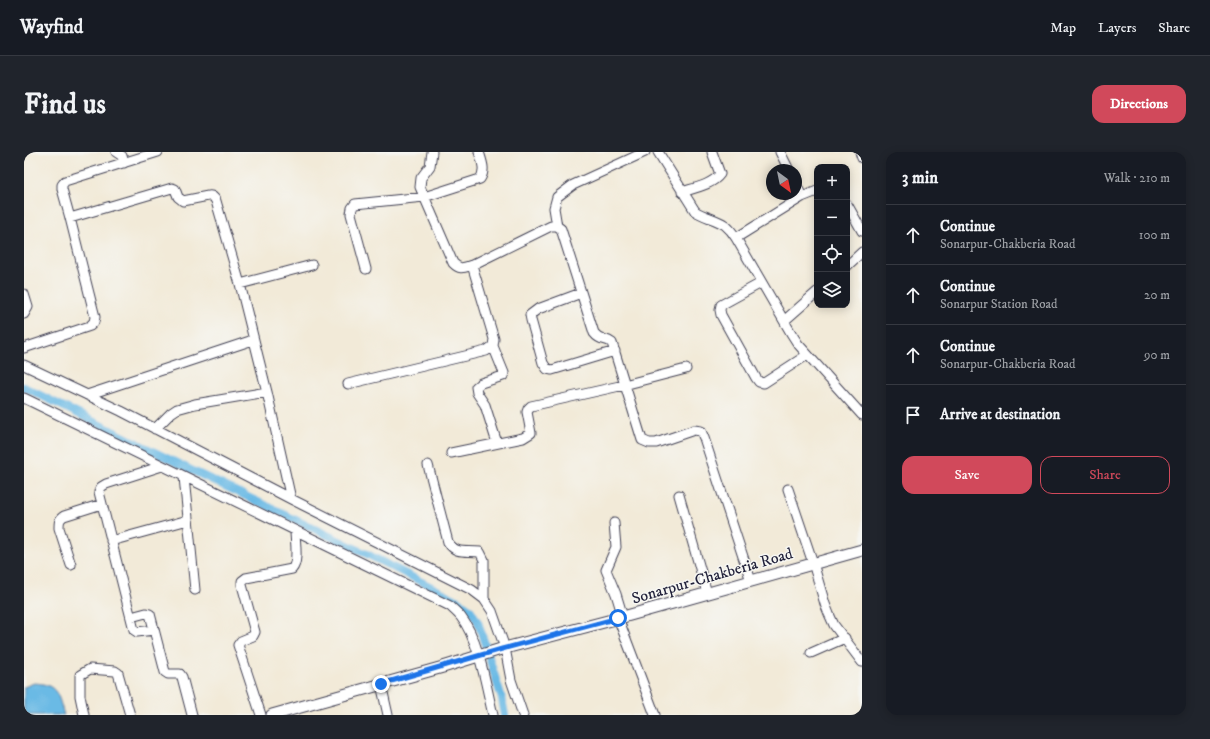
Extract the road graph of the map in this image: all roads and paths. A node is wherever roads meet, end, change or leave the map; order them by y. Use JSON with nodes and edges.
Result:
{"nodes":[{"id":1,"x":116,"y":152,"type":"edge"},
{"id":2,"x":158,"y":152,"type":"edge"},
{"id":3,"x":432,"y":152,"type":"edge"},
{"id":4,"x":479,"y":152,"type":"edge"},
{"id":5,"x":645,"y":152,"type":"edge"},
{"id":6,"x":658,"y":152,"type":"edge"},
{"id":7,"x":712,"y":152,"type":"edge"},
{"id":8,"x":780,"y":152,"type":"edge"},
{"id":9,"x":860,"y":152,"type":"edge"},
{"id":10,"x":862,"y":158,"type":"edge"},
{"id":11,"x":124,"y":163,"type":"junction"},
{"id":12,"x":786,"y":164,"type":"edge"},
{"id":13,"x":682,"y":192,"type":"junction"},
{"id":14,"x":814,"y":192,"type":"edge"},
{"id":15,"x":424,"y":197,"type":"junction"},
{"id":16,"x":802,"y":197,"type":"edge"},
{"id":17,"x":797,"y":200,"type":"edge"},
{"id":18,"x":858,"y":212,"type":"edge"},
{"id":19,"x":70,"y":218,"type":"junction"},
{"id":20,"x":557,"y":226,"type":"junction"},
{"id":21,"x":862,"y":231,"type":"edge"},
{"id":22,"x":736,"y":238,"type":"junction"},
{"id":23,"x":862,"y":252,"type":"edge"},
{"id":24,"x":850,"y":263,"type":"edge"},
{"id":25,"x":312,"y":265,"type":"dead end"},
{"id":26,"x":472,"y":265,"type":"junction"},
{"id":27,"x":366,"y":269,"type":"dead end"},
{"id":28,"x":761,"y":283,"type":"junction"},
{"id":29,"x":240,"y":284,"type":"junction"},
{"id":30,"x":581,"y":293,"type":"junction"},
{"id":31,"x":24,"y":294,"type":"edge"},
{"id":32,"x":814,"y":295,"type":"edge"},
{"id":33,"x":24,"y":314,"type":"edge"},
{"id":34,"x":784,"y":321,"type":"junction"},
{"id":35,"x":254,"y":340,"type":"junction"},
{"id":36,"x":493,"y":346,"type":"junction"},
{"id":37,"x":24,"y":348,"type":"edge"},
{"id":38,"x":615,"y":351,"type":"junction"},
{"id":39,"x":807,"y":355,"type":"junction"},
{"id":40,"x":24,"y":365,"type":"edge"},
{"id":41,"x":686,"y":369,"type":"dead end"},
{"id":42,"x":348,"y":384,"type":"dead end"},
{"id":43,"x":624,"y":385,"type":"junction"},
{"id":44,"x":267,"y":392,"type":"junction"},
{"id":45,"x":87,"y":395,"type":"junction"},
{"id":46,"x":24,"y":398,"type":"edge"},
{"id":47,"x":862,"y":415,"type":"edge"},
{"id":48,"x":155,"y":429,"type":"junction"},
{"id":49,"x":497,"y":443,"type":"junction"},
{"id":50,"x":451,"y":453,"type":"dead end"},
{"id":51,"x":428,"y":465,"type":"dead end"},
{"id":52,"x":162,"y":466,"type":"junction"},
{"id":53,"x":184,"y":477,"type":"junction"},
{"id":54,"x":788,"y":489,"type":"dead end"},
{"id":55,"x":679,"y":495,"type":"dead end"},
{"id":56,"x":291,"y":499,"type":"junction"},
{"id":57,"x":102,"y":504,"type":"junction"},
{"id":58,"x":188,"y":520,"type":"junction"},
{"id":59,"x":614,"y":522,"type":"dead end"},
{"id":60,"x":295,"y":531,"type":"junction"},
{"id":61,"x":111,"y":541,"type":"junction"},
{"id":62,"x":862,"y":550,"type":"edge"},
{"id":63,"x":813,"y":563,"type":"junction"},
{"id":64,"x":71,"y":565,"type":"dead end"},
{"id":65,"x":751,"y":581,"type":"junction"},
{"id":66,"x":195,"y":590,"type":"dead end"},
{"id":67,"x":707,"y":593,"type":"junction"},
{"id":68,"x":484,"y":598,"type":"junction"},
{"id":69,"x":131,"y":617,"type":"junction"},
{"id":70,"x":620,"y":617,"type":"junction"},
{"id":71,"x":154,"y":630,"type":"junction"},
{"id":72,"x":845,"y":638,"type":"junction"},
{"id":73,"x":503,"y":649,"type":"junction"},
{"id":74,"x":811,"y":652,"type":"dead end"},
{"id":75,"x":480,"y":655,"type":"junction"},
{"id":76,"x":862,"y":662,"type":"edge"},
{"id":77,"x":381,"y":684,"type":"junction"},
{"id":78,"x":84,"y":715,"type":"edge"},
{"id":79,"x":130,"y":715,"type":"edge"},
{"id":80,"x":192,"y":715,"type":"edge"},
{"id":81,"x":261,"y":715,"type":"edge"},
{"id":82,"x":273,"y":715,"type":"edge"},
{"id":83,"x":388,"y":715,"type":"edge"},
{"id":84,"x":493,"y":715,"type":"edge"},
{"id":85,"x":524,"y":715,"type":"edge"},
{"id":86,"x":655,"y":715,"type":"edge"}],
"edges":[{"from":1,"to":11,"type":"street"},
{"from":2,"to":11,"type":"street"},
{"from":3,"to":15,"type":"street"},
{"from":4,"to":15,"type":"street"},
{"from":5,"to":20,"type":"street"},
{"from":6,"to":13,"type":"street"},
{"from":7,"to":13,"type":"street"},
{"from":8,"to":12,"type":"street"},
{"from":9,"to":10,"type":"street"},
{"from":11,"to":19,"type":"street"},
{"from":13,"to":22,"type":"street"},
{"from":14,"to":16,"type":"street"},
{"from":15,"to":26,"type":"street"},
{"from":15,"to":27,"type":"street"},
{"from":17,"to":22,"type":"street"},
{"from":18,"to":21,"type":"street"},
{"from":19,"to":29,"type":"street"},
{"from":19,"to":37,"type":"street"},
{"from":20,"to":26,"type":"street"},
{"from":20,"to":30,"type":"street"},
{"from":22,"to":28,"type":"street"},
{"from":23,"to":24,"type":"street"},
{"from":25,"to":29,"type":"street"},
{"from":26,"to":36,"type":"street"},
{"from":28,"to":34,"type":"street"},
{"from":28,"to":39,"type":"street"},
{"from":29,"to":35,"type":"street"},
{"from":30,"to":38,"type":"street"},
{"from":30,"to":38,"type":"street"},
{"from":31,"to":33,"type":"street"},
{"from":32,"to":34,"type":"street"},
{"from":34,"to":39,"type":"street"},
{"from":35,"to":44,"type":"street"},
{"from":35,"to":45,"type":"street"},
{"from":36,"to":42,"type":"street"},
{"from":36,"to":49,"type":"street"},
{"from":38,"to":43,"type":"street"},
{"from":39,"to":47,"type":"street"},
{"from":40,"to":45,"type":"street"},
{"from":41,"to":43,"type":"street"},
{"from":43,"to":49,"type":"street"},
{"from":43,"to":65,"type":"street"},
{"from":44,"to":48,"type":"street"},
{"from":44,"to":56,"type":"street"},
{"from":45,"to":48,"type":"street"},
{"from":46,"to":52,"type":"street"},
{"from":48,"to":56,"type":"street"},
{"from":49,"to":50,"type":"street"},
{"from":51,"to":68,"type":"street"},
{"from":52,"to":53,"type":"street"},
{"from":52,"to":57,"type":"street"},
{"from":53,"to":58,"type":"street"},
{"from":53,"to":60,"type":"street"},
{"from":54,"to":63,"type":"street"},
{"from":55,"to":67,"type":"street"},
{"from":56,"to":68,"type":"street"},
{"from":57,"to":61,"type":"street"},
{"from":57,"to":64,"type":"street"},
{"from":58,"to":61,"type":"street"},
{"from":58,"to":66,"type":"street"},
{"from":59,"to":70,"type":"street"},
{"from":60,"to":75,"type":"street"},
{"from":60,"to":81,"type":"street"},
{"from":61,"to":69,"type":"street"},
{"from":62,"to":63,"type":"main road","name":"Sonarpur-Chakberia Road"},
{"from":63,"to":65,"type":"main road","name":"Sonarpur-Chakberia Road"},
{"from":63,"to":72,"type":"street"},
{"from":65,"to":67,"type":"main road","name":"Sonarpur-Chakberia Road"},
{"from":67,"to":70,"type":"main road","name":"Sonarpur-Chakberia Road"},
{"from":68,"to":73,"type":"street"},
{"from":69,"to":71,"type":"street"},
{"from":69,"to":71,"type":"street"},
{"from":70,"to":73,"type":"main road","name":"Sonarpur-Chakberia Road"},
{"from":70,"to":86,"type":"street"},
{"from":71,"to":80,"type":"street"},
{"from":72,"to":74,"type":"street"},
{"from":72,"to":76,"type":"street"},
{"from":73,"to":75,"type":"main road","name":"Sonarpur-Chakberia Road"},
{"from":73,"to":85,"type":"street"},
{"from":75,"to":77,"type":"main road"},
{"from":75,"to":84,"type":"street"},
{"from":77,"to":82,"type":"main road"},
{"from":77,"to":83,"type":"street"},
{"from":78,"to":79,"type":"street"}]}
